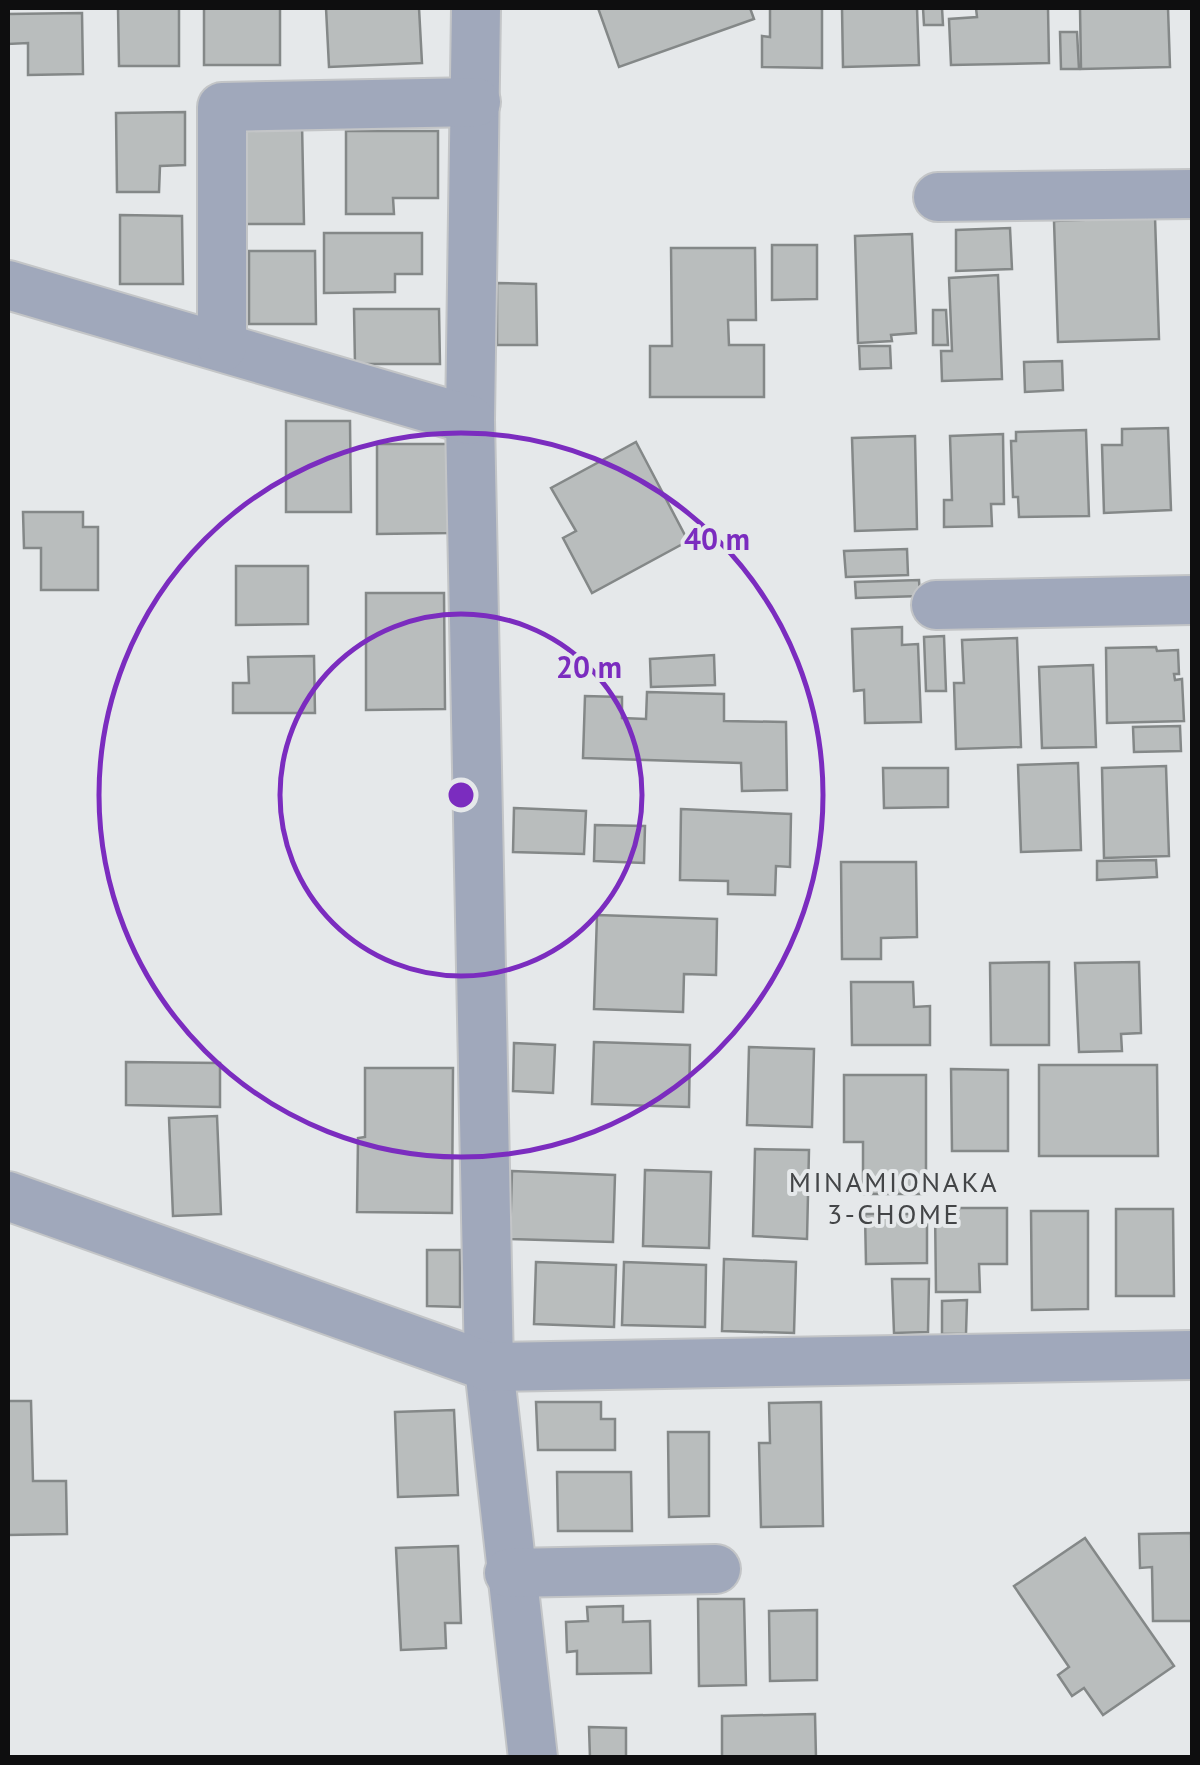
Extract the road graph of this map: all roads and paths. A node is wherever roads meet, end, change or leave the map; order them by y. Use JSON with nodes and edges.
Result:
{"nodes":[{"id":1,"x":476,"y":8,"type":"edge"},
{"id":2,"x":476,"y":102,"type":"junction"},
{"id":3,"x":1192,"y":194,"type":"edge"},
{"id":4,"x":938,"y":198,"type":"dead end"},
{"id":5,"x":8,"y":286,"type":"edge"},
{"id":6,"x":222,"y":347,"type":"junction"},
{"id":7,"x":470,"y":420,"type":"junction"},
{"id":8,"x":1192,"y":600,"type":"edge"},
{"id":9,"x":936,"y":605,"type":"dead end"},
{"id":10,"x":8,"y":1196,"type":"edge"},
{"id":11,"x":1192,"y":1355,"type":"edge"},
{"id":12,"x":489,"y":1367,"type":"junction"},
{"id":13,"x":716,"y":1568,"type":"dead end"},
{"id":14,"x":509,"y":1573,"type":"junction"},
{"id":15,"x":532,"y":1758,"type":"edge"}],
"edges":[{"from":1,"to":2,"type":"street"},
{"from":2,"to":6,"type":"street"},
{"from":2,"to":7,"type":"street"},
{"from":3,"to":4,"type":"street"},
{"from":5,"to":6,"type":"street"},
{"from":6,"to":7,"type":"street"},
{"from":7,"to":12,"type":"street"},
{"from":8,"to":9,"type":"street"},
{"from":10,"to":12,"type":"street"},
{"from":11,"to":12,"type":"street"},
{"from":12,"to":14,"type":"street"},
{"from":13,"to":14,"type":"street"},
{"from":14,"to":15,"type":"street"}]}
